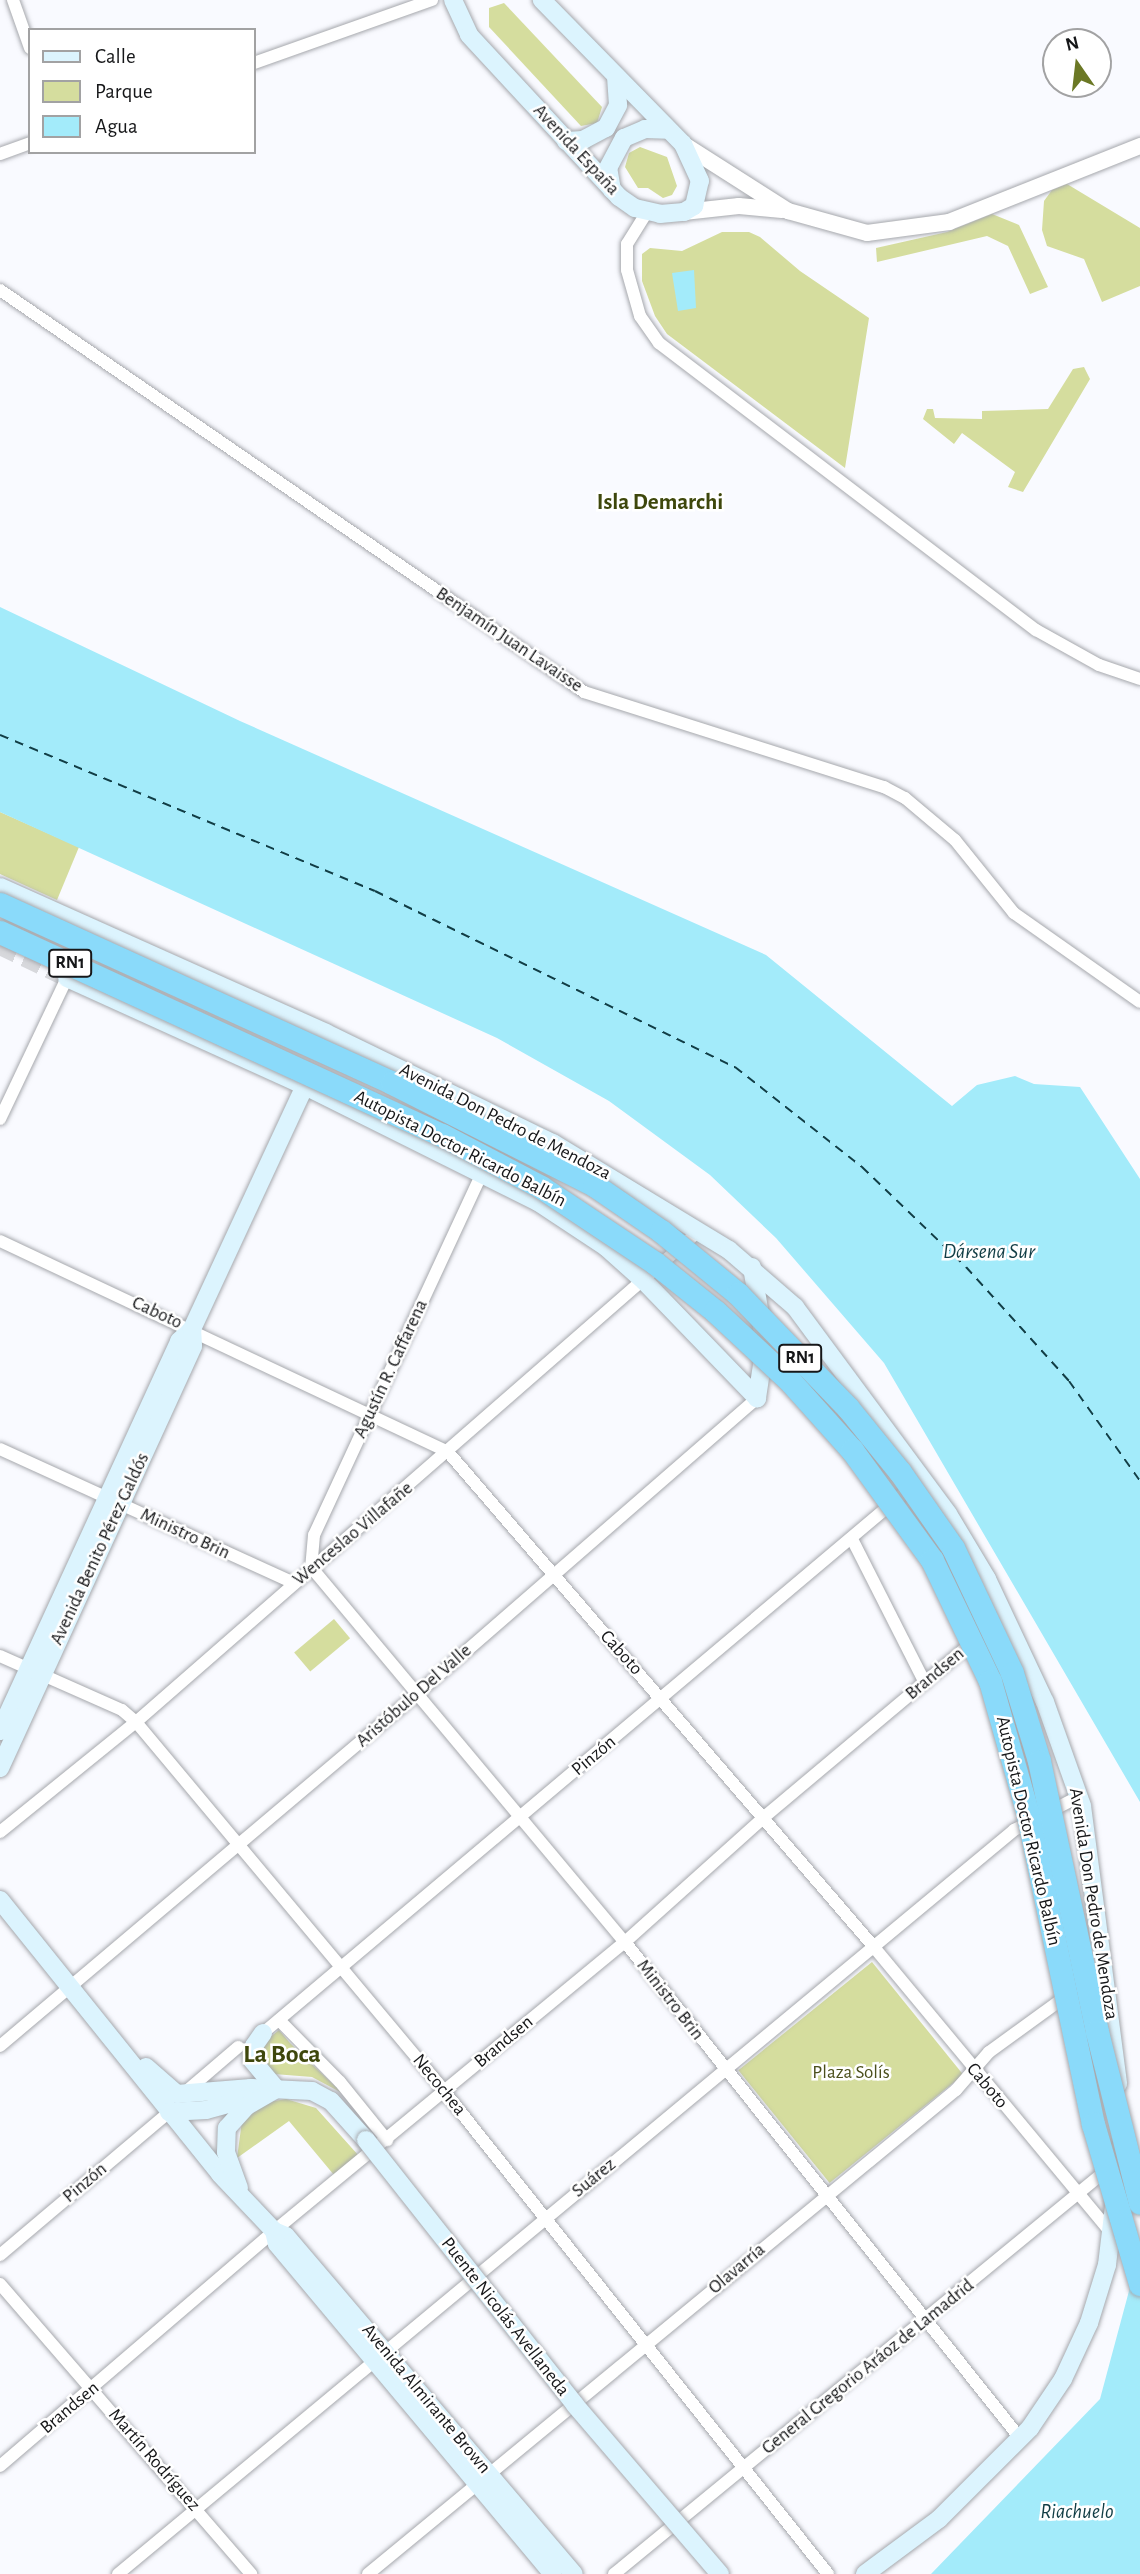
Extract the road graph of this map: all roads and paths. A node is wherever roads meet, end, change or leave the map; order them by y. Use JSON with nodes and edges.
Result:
{"nodes":[{"id":1,"x":13,"y":0,"type":"edge"},
{"id":2,"x":432,"y":0,"type":"edge"},
{"id":3,"x":453,"y":0,"type":"edge"},
{"id":4,"x":542,"y":0,"type":"edge"},
{"id":5,"x":28,"y":42,"type":"edge"},
{"id":6,"x":256,"y":62,"type":"edge"},
{"id":7,"x":616,"y":79,"type":"junction"},
{"id":8,"x":668,"y":131,"type":"junction"},
{"id":9,"x":566,"y":141,"type":"junction"},
{"id":10,"x":28,"y":144,"type":"edge"},
{"id":11,"x":683,"y":145,"type":"junction"},
{"id":12,"x":1140,"y":146,"type":"edge"},
{"id":13,"x":0,"y":154,"type":"edge"},
{"id":14,"x":612,"y":190,"type":"junction"},
{"id":15,"x":788,"y":211,"type":"junction"},
{"id":16,"x":647,"y":212,"type":"junction"},
{"id":17,"x":684,"y":212,"type":"junction"},
{"id":18,"x":0,"y":290,"type":"edge"},
{"id":19,"x":1140,"y":679,"type":"edge"},
{"id":20,"x":0,"y":887,"type":"edge"},
{"id":21,"x":0,"y":904,"type":"edge"},
{"id":22,"x":0,"y":932,"type":"edge"},
{"id":23,"x":0,"y":947,"type":"edge"},
{"id":24,"x":66,"y":978,"type":"joint"},
{"id":25,"x":140,"y":995,"type":"junction"},
{"id":26,"x":1140,"y":1002,"type":"edge"},
{"id":27,"x":305,"y":1086,"type":"junction"},
{"id":28,"x":0,"y":1119,"type":"edge"},
{"id":29,"x":483,"y":1171,"type":"junction"},
{"id":30,"x":700,"y":1230,"type":"junction"},
{"id":31,"x":0,"y":1241,"type":"edge"},
{"id":32,"x":752,"y":1267,"type":"junction"},
{"id":33,"x":644,"y":1281,"type":"junction"},
{"id":34,"x":192,"y":1329,"type":"junction"},
{"id":35,"x":824,"y":1342,"type":"junction"},
{"id":36,"x":757,"y":1398,"type":"junction"},
{"id":37,"x":371,"y":1412,"type":"junction"},
{"id":38,"x":0,"y":1449,"type":"edge"},
{"id":39,"x":448,"y":1452,"type":"junction"},
{"id":40,"x":923,"y":1477,"type":"junction"},
{"id":41,"x":115,"y":1501,"type":"junction"},
{"id":42,"x":852,"y":1539,"type":"junction"},
{"id":43,"x":312,"y":1569,"type":"junction"},
{"id":44,"x":552,"y":1576,"type":"junction"},
{"id":45,"x":294,"y":1583,"type":"junction"},
{"id":46,"x":998,"y":1621,"type":"junction"},
{"id":47,"x":0,"y":1656,"type":"edge"},
{"id":48,"x":34,"y":1672,"type":"junction"},
{"id":49,"x":925,"y":1683,"type":"junction"},
{"id":50,"x":418,"y":1693,"type":"junction"},
{"id":51,"x":662,"y":1699,"type":"junction"},
{"id":52,"x":136,"y":1721,"type":"junction"},
{"id":53,"x":0,"y":1731,"type":"edge"},
{"id":54,"x":0,"y":1768,"type":"edge"},
{"id":55,"x":1080,"y":1796,"type":"junction"},
{"id":56,"x":1046,"y":1810,"type":"junction"},
{"id":57,"x":522,"y":1816,"type":"junction"},
{"id":58,"x":763,"y":1818,"type":"junction"},
{"id":59,"x":0,"y":1832,"type":"edge"},
{"id":60,"x":237,"y":1846,"type":"junction"},
{"id":61,"x":0,"y":1900,"type":"edge"},
{"id":62,"x":625,"y":1942,"type":"junction"},
{"id":63,"x":873,"y":1946,"type":"junction"},
{"id":64,"x":1106,"y":1966,"type":"junction"},
{"id":65,"x":340,"y":1969,"type":"junction"},
{"id":66,"x":1082,"y":1984,"type":"junction"},
{"id":67,"x":70,"y":1987,"type":"junction"},
{"id":68,"x":279,"y":2020,"type":"junction"},
{"id":69,"x":263,"y":2033,"type":"joint"},
{"id":70,"x":0,"y":2046,"type":"edge"},
{"id":71,"x":238,"y":2046,"type":"dead end"},
{"id":72,"x":121,"y":2048,"type":"junction"},
{"id":73,"x":725,"y":2070,"type":"junction"},
{"id":74,"x":973,"y":2070,"type":"junction"},
{"id":75,"x":276,"y":2089,"type":"junction"},
{"id":76,"x":444,"y":2091,"type":"junction"},
{"id":77,"x":182,"y":2095,"type":"junction"},
{"id":78,"x":169,"y":2112,"type":"junction"},
{"id":79,"x":387,"y":2140,"type":"junction"},
{"id":80,"x":1120,"y":2158,"type":"junction"},
{"id":81,"x":241,"y":2194,"type":"junction"},
{"id":82,"x":1077,"y":2194,"type":"junction"},
{"id":83,"x":827,"y":2195,"type":"junction"},
{"id":84,"x":1140,"y":2203,"type":"edge"},
{"id":85,"x":544,"y":2219,"type":"junction"},
{"id":86,"x":274,"y":2231,"type":"junction"},
{"id":87,"x":1112,"y":2234,"type":"junction"},
{"id":88,"x":0,"y":2255,"type":"edge"},
{"id":89,"x":0,"y":2284,"type":"edge"},
{"id":90,"x":1140,"y":2284,"type":"edge"},
{"id":91,"x":925,"y":2320,"type":"junction"},
{"id":92,"x":646,"y":2345,"type":"junction"},
{"id":93,"x":379,"y":2355,"type":"junction"},
{"id":94,"x":93,"y":2389,"type":"junction"},
{"id":95,"x":1020,"y":2438,"type":"junction"},
{"id":96,"x":0,"y":2466,"type":"edge"},
{"id":97,"x":744,"y":2468,"type":"junction"},
{"id":98,"x":483,"y":2479,"type":"junction"},
{"id":99,"x":195,"y":2509,"type":"junction"},
{"id":100,"x":118,"y":2574,"type":"edge"},
{"id":101,"x":251,"y":2574,"type":"edge"},
{"id":102,"x":368,"y":2574,"type":"edge"},
{"id":103,"x":553,"y":2574,"type":"edge"},
{"id":104,"x":574,"y":2574,"type":"edge"},
{"id":105,"x":614,"y":2574,"type":"edge"},
{"id":106,"x":720,"y":2574,"type":"edge"},
{"id":107,"x":828,"y":2574,"type":"edge"},
{"id":108,"x":865,"y":2574,"type":"edge"}],
"edges":[{"from":1,"to":5,"type":"street"},
{"from":2,"to":6,"type":"street"},
{"from":3,"to":9,"type":"main road","name":"Avenida España"},
{"from":4,"to":7,"type":"main road"},
{"from":7,"to":8,"type":"main road"},
{"from":7,"to":9,"type":"main road"},
{"from":8,"to":11,"type":"main road"},
{"from":8,"to":14,"type":"main road"},
{"from":9,"to":14,"type":"main road","name":"Avenida España"},
{"from":10,"to":13,"type":"street"},
{"from":11,"to":15,"type":"street"},
{"from":11,"to":17,"type":"main road"},
{"from":12,"to":15,"type":"street"},
{"from":14,"to":16,"type":"main road","name":"Avenida España"},
{"from":15,"to":17,"type":"street"},
{"from":16,"to":17,"type":"main road"},
{"from":16,"to":19,"type":"street"},
{"from":18,"to":26,"type":"street","name":"Benjamín Juan Lavaisse"},
{"from":20,"to":30,"type":"main road","name":"Avenida Don Pedro de Mendoza"},
{"from":21,"to":84,"type":"highway","name":"Autopista Doctor Ricardo Balbín","number":"RN1","bridge":true},
{"from":22,"to":25,"type":"highway","name":"Autopista Doctor Ricardo Balbín","number":"RN1","bridge":true},
{"from":23,"to":25,"type":"highway","bridge":true},
{"from":24,"to":27,"type":"main road"},
{"from":24,"to":28,"type":"street"},
{"from":25,"to":90,"type":"highway","name":"Autopista Doctor Ricardo Balbín","number":"RN1","bridge":true},
{"from":27,"to":29,"type":"main road"},
{"from":27,"to":34,"type":"main road","name":"Avenida Benito Pérez Galdós"},
{"from":29,"to":33,"type":"main road"},
{"from":29,"to":37,"type":"street","name":"Agustín R. Caffarena"},
{"from":30,"to":32,"type":"main road","name":"Avenida Don Pedro de Mendoza"},
{"from":30,"to":33,"type":"street","name":"Wenceslao Villafañe"},
{"from":31,"to":34,"type":"street","name":"Caboto"},
{"from":32,"to":35,"type":"main road","name":"Avenida Don Pedro de Mendoza"},
{"from":32,"to":36,"type":"main road"},
{"from":33,"to":36,"type":"main road"},
{"from":33,"to":39,"type":"street","name":"Wenceslao Villafañe"},
{"from":34,"to":37,"type":"street","name":"Caboto"},
{"from":34,"to":41,"type":"main road","name":"Avenida Benito Pérez Galdós"},
{"from":35,"to":36,"type":"main road","name":"Aristóbulo Del Valle"},
{"from":35,"to":40,"type":"main road","name":"Avenida Don Pedro de Mendoza"},
{"from":36,"to":44,"type":"street","name":"Aristóbulo Del Valle"},
{"from":37,"to":39,"type":"street","name":"Caboto"},
{"from":37,"to":43,"type":"street","name":"Agustín R. Caffarena"},
{"from":38,"to":41,"type":"street","name":"Ministro Brin"},
{"from":39,"to":43,"type":"street","name":"Wenceslao Villafañe"},
{"from":39,"to":44,"type":"street","name":"Caboto"},
{"from":40,"to":42,"type":"street","name":"Pinzón"},
{"from":40,"to":46,"type":"main road","name":"Avenida Don Pedro de Mendoza"},
{"from":41,"to":45,"type":"street","name":"Ministro Brin"},
{"from":41,"to":48,"type":"main road","name":"Avenida Benito Pérez Galdós"},
{"from":42,"to":49,"type":"street"},
{"from":42,"to":51,"type":"street","name":"Pinzón"},
{"from":43,"to":45,"type":"street","name":"Wenceslao Villafañe"},
{"from":43,"to":50,"type":"street","name":"Ministro Brin"},
{"from":44,"to":50,"type":"street","name":"Aristóbulo Del Valle"},
{"from":44,"to":51,"type":"street","name":"Caboto"},
{"from":45,"to":52,"type":"street","name":"Wenceslao Villafañe"},
{"from":46,"to":49,"type":"street","name":"Brandsen"},
{"from":46,"to":55,"type":"main road","name":"Avenida Don Pedro de Mendoza"},
{"from":46,"to":56,"type":"main road","name":"Avenida Don Pedro de Mendoza"},
{"from":47,"to":48,"type":"street","name":"Necochea"},
{"from":48,"to":52,"type":"street","name":"Necochea"},
{"from":48,"to":53,"type":"main road","name":"Avenida Benito Pérez Galdós"},
{"from":48,"to":54,"type":"main road","name":"Avenida Benito Pérez Galdós"},
{"from":49,"to":58,"type":"street","name":"Brandsen"},
{"from":50,"to":57,"type":"street","name":"Ministro Brin"},
{"from":50,"to":60,"type":"street","name":"Aristóbulo Del Valle"},
{"from":51,"to":57,"type":"street","name":"Pinzón"},
{"from":51,"to":58,"type":"street","name":"Caboto"},
{"from":52,"to":59,"type":"street","name":"Wenceslao Villafañe"},
{"from":52,"to":60,"type":"street","name":"Necochea"},
{"from":55,"to":56,"type":"street","name":"Suárez"},
{"from":55,"to":64,"type":"main road","name":"Avenida Don Pedro de Mendoza"},
{"from":56,"to":63,"type":"street","name":"Suárez"},
{"from":56,"to":66,"type":"main road","name":"Avenida Don Pedro de Mendoza"},
{"from":57,"to":62,"type":"street","name":"Ministro Brin"},
{"from":57,"to":65,"type":"street","name":"Pinzón"},
{"from":58,"to":62,"type":"street","name":"Brandsen"},
{"from":58,"to":63,"type":"street","name":"Caboto"},
{"from":60,"to":65,"type":"street","name":"Necochea"},
{"from":60,"to":67,"type":"street","name":"Aristóbulo Del Valle"},
{"from":61,"to":67,"type":"main road","name":"Avenida Almirante Brown"},
{"from":62,"to":73,"type":"street","name":"Ministro Brin"},
{"from":62,"to":76,"type":"street","name":"Brandsen"},
{"from":63,"to":73,"type":"street","name":"Suárez"},
{"from":63,"to":74,"type":"street","name":"Caboto"},
{"from":64,"to":66,"type":"street","name":"Olavarría"},
{"from":64,"to":80,"type":"main road","name":"Avenida Don Pedro de Mendoza"},
{"from":65,"to":68,"type":"street","name":"Pinzón"},
{"from":65,"to":76,"type":"street","name":"Necochea"},
{"from":66,"to":74,"type":"street","name":"Olavarría"},
{"from":66,"to":80,"type":"main road","name":"Avenida Don Pedro de Mendoza"},
{"from":67,"to":70,"type":"street","name":"Aristóbulo Del Valle"},
{"from":67,"to":72,"type":"main road","name":"Avenida Almirante Brown"},
{"from":68,"to":69,"type":"street","name":"Pinzón"},
{"from":68,"to":79,"type":"street"},
{"from":69,"to":75,"type":"main road"},
{"from":71,"to":77,"type":"street"},
{"from":72,"to":77,"type":"main road","name":"Avenida Almirante Brown"},
{"from":72,"to":78,"type":"main road","name":"Avenida Almirante Brown"},
{"from":73,"to":83,"type":"street","name":"Ministro Brin"},
{"from":73,"to":85,"type":"street","name":"Suárez"},
{"from":74,"to":82,"type":"street","name":"Caboto"},
{"from":74,"to":83,"type":"street","name":"Olavarría"},
{"from":75,"to":77,"type":"main road","name":"Puente Nicolás Avellaneda"},
{"from":75,"to":78,"type":"main road","name":"Puente Nicolás Avellaneda"},
{"from":75,"to":81,"type":"main road"},
{"from":75,"to":106,"type":"main road","name":"Puente Nicolás Avellaneda","bridge":true},
{"from":76,"to":79,"type":"street","name":"Brandsen"},
{"from":76,"to":85,"type":"street","name":"Necochea"},
{"from":78,"to":81,"type":"main road","name":"Avenida Almirante Brown"},
{"from":78,"to":88,"type":"street","name":"Pinzón"},
{"from":79,"to":86,"type":"street","name":"Brandsen"},
{"from":80,"to":82,"type":"street","name":"General Gregorio Aráoz de Lamadrid"},
{"from":80,"to":87,"type":"main road","name":"Avenida Don Pedro de Mendoza"},
{"from":81,"to":86,"type":"main road","name":"Avenida Almirante Brown"},
{"from":82,"to":87,"type":"street","name":"Caboto"},
{"from":82,"to":91,"type":"street","name":"General Gregorio Aráoz de Lamadrid"},
{"from":83,"to":91,"type":"street","name":"Ministro Brin"},
{"from":83,"to":92,"type":"street","name":"Olavarría"},
{"from":85,"to":92,"type":"street","name":"Necochea"},
{"from":85,"to":93,"type":"street","name":"Suárez"},
{"from":86,"to":93,"type":"main road","name":"Avenida Almirante Brown"},
{"from":86,"to":94,"type":"street","name":"Brandsen"},
{"from":87,"to":95,"type":"main road","name":"Avenida Don Pedro de Mendoza"},
{"from":89,"to":94,"type":"street","name":"Martín Rodríguez"},
{"from":91,"to":95,"type":"street","name":"Ministro Brin"},
{"from":91,"to":97,"type":"street","name":"General Gregorio Aráoz de Lamadrid"},
{"from":92,"to":97,"type":"street","name":"Necochea"},
{"from":92,"to":98,"type":"street","name":"Olavarría"},
{"from":93,"to":98,"type":"main road","name":"Avenida Almirante Brown"},
{"from":93,"to":99,"type":"street","name":"Suárez"},
{"from":94,"to":96,"type":"street","name":"Brandsen"},
{"from":94,"to":99,"type":"street","name":"Martín Rodríguez"},
{"from":95,"to":108,"type":"main road","name":"Avenida Don Pedro de Mendoza"},
{"from":97,"to":105,"type":"street","name":"General Gregorio Aráoz de Lamadrid"},
{"from":97,"to":107,"type":"street","name":"Necochea"},
{"from":98,"to":102,"type":"street","name":"Olavarría"},
{"from":98,"to":103,"type":"main road","name":"Avenida Almirante Brown"},
{"from":98,"to":104,"type":"main road","name":"Avenida Almirante Brown"},
{"from":99,"to":100,"type":"street","name":"Suárez"},
{"from":99,"to":101,"type":"street","name":"Martín Rodríguez"}]}
